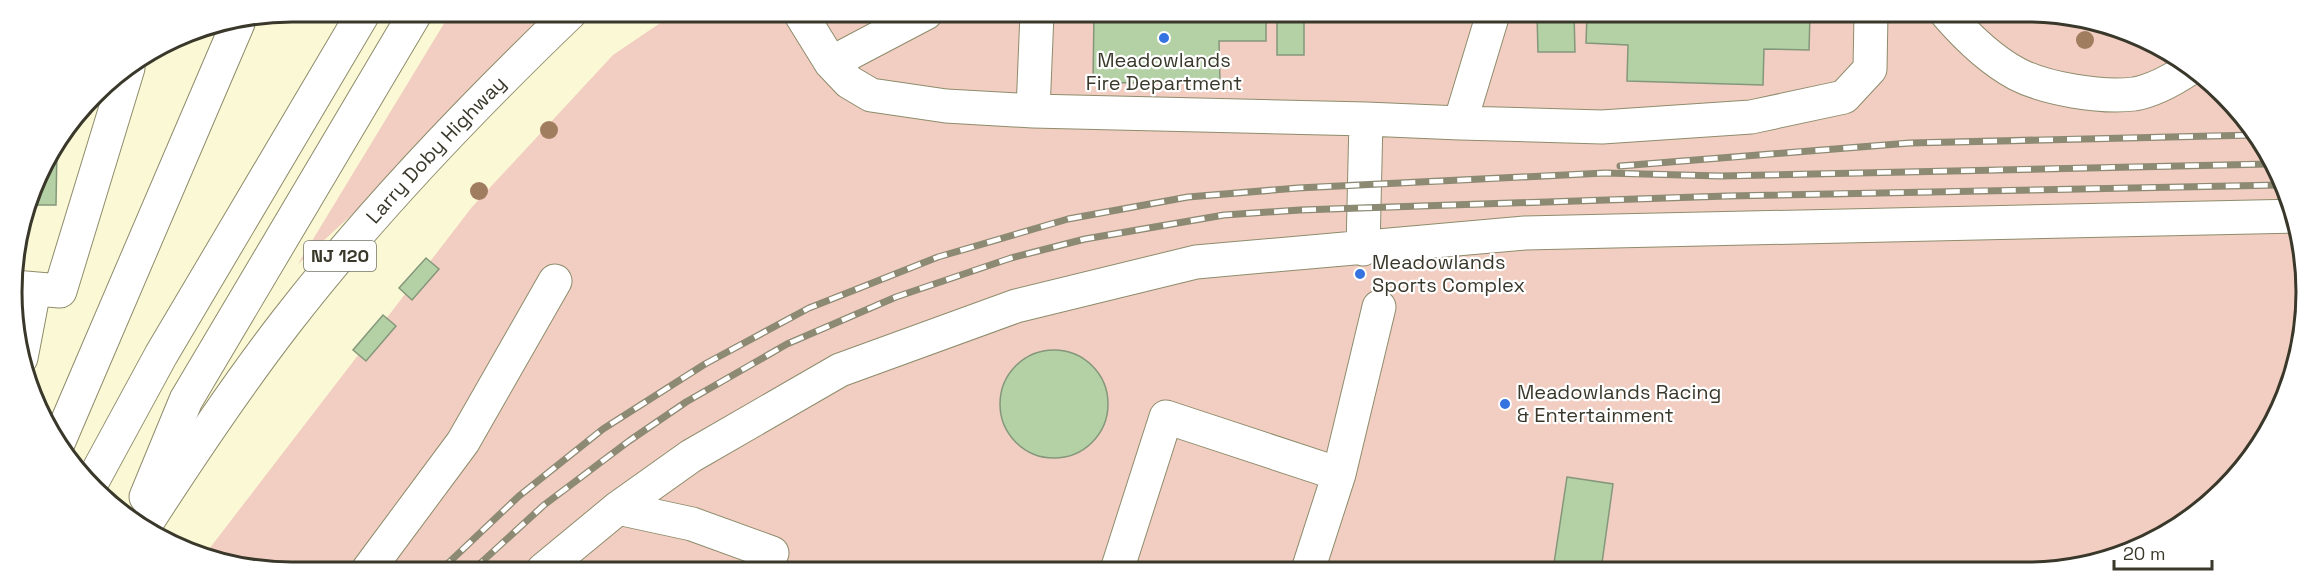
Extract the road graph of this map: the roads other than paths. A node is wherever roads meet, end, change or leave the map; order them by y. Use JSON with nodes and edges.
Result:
{"nodes":[{"id":1,"x":358,"y":22,"type":"edge"},
{"id":2,"x":410,"y":22,"type":"edge"},
{"id":3,"x":561,"y":22,"type":"edge"},
{"id":4,"x":806,"y":22,"type":"edge"},
{"id":5,"x":909,"y":22,"type":"edge"},
{"id":6,"x":1037,"y":22,"type":"edge"},
{"id":7,"x":1491,"y":22,"type":"edge"},
{"id":8,"x":1871,"y":22,"type":"edge"},
{"id":9,"x":1954,"y":22,"type":"edge"},
{"id":10,"x":236,"y":29,"type":"edge"},
{"id":11,"x":831,"y":63,"type":"junction"},
{"id":12,"x":2183,"y":73,"type":"edge"},
{"id":13,"x":124,"y":81,"type":"edge"},
{"id":14,"x":1033,"y":111,"type":"junction"},
{"id":15,"x":1366,"y":119,"type":"junction"},
{"id":16,"x":1460,"y":123,"type":"junction"},
{"id":17,"x":2284,"y":216,"type":"edge"},
{"id":18,"x":1363,"y":249,"type":"junction"},
{"id":19,"x":555,"y":281,"type":"dead end"},
{"id":20,"x":24,"y":288,"type":"edge"},
{"id":21,"x":1379,"y":307,"type":"dead end"},
{"id":22,"x":23,"y":310,"type":"edge"},
{"id":23,"x":62,"y":433,"type":"edge"},
{"id":24,"x":1340,"y":474,"type":"junction"},
{"id":25,"x":95,"y":476,"type":"edge"},
{"id":26,"x":618,"y":508,"type":"junction"},
{"id":27,"x":139,"y":514,"type":"edge"},
{"id":28,"x":149,"y":520,"type":"edge"},
{"id":29,"x":374,"y":562,"type":"edge"},
{"id":30,"x":553,"y":562,"type":"edge"},
{"id":31,"x":768,"y":562,"type":"edge"},
{"id":32,"x":1120,"y":562,"type":"edge"},
{"id":33,"x":1311,"y":562,"type":"edge"}],
"edges":[{"from":1,"to":25,"type":"main road"},
{"from":2,"to":27,"type":"main road"},
{"from":3,"to":28,"type":"main road","name":"Larry Doby Highway","number":"NJ 120"},
{"from":4,"to":11,"type":"main road"},
{"from":5,"to":11,"type":"main road"},
{"from":6,"to":14,"type":"main road"},
{"from":7,"to":16,"type":"main road"},
{"from":8,"to":16,"type":"main road"},
{"from":9,"to":12,"type":"main road"},
{"from":10,"to":23,"type":"main road"},
{"from":11,"to":14,"type":"main road"},
{"from":13,"to":20,"type":"main road"},
{"from":14,"to":15,"type":"main road"},
{"from":15,"to":16,"type":"main road"},
{"from":15,"to":18,"type":"main road"},
{"from":17,"to":18,"type":"main road"},
{"from":18,"to":26,"type":"main road"},
{"from":19,"to":29,"type":"main road"},
{"from":20,"to":22,"type":"main road"},
{"from":21,"to":24,"type":"main road"},
{"from":24,"to":32,"type":"main road"},
{"from":24,"to":33,"type":"main road"},
{"from":26,"to":30,"type":"main road"},
{"from":26,"to":31,"type":"main road"}]}
